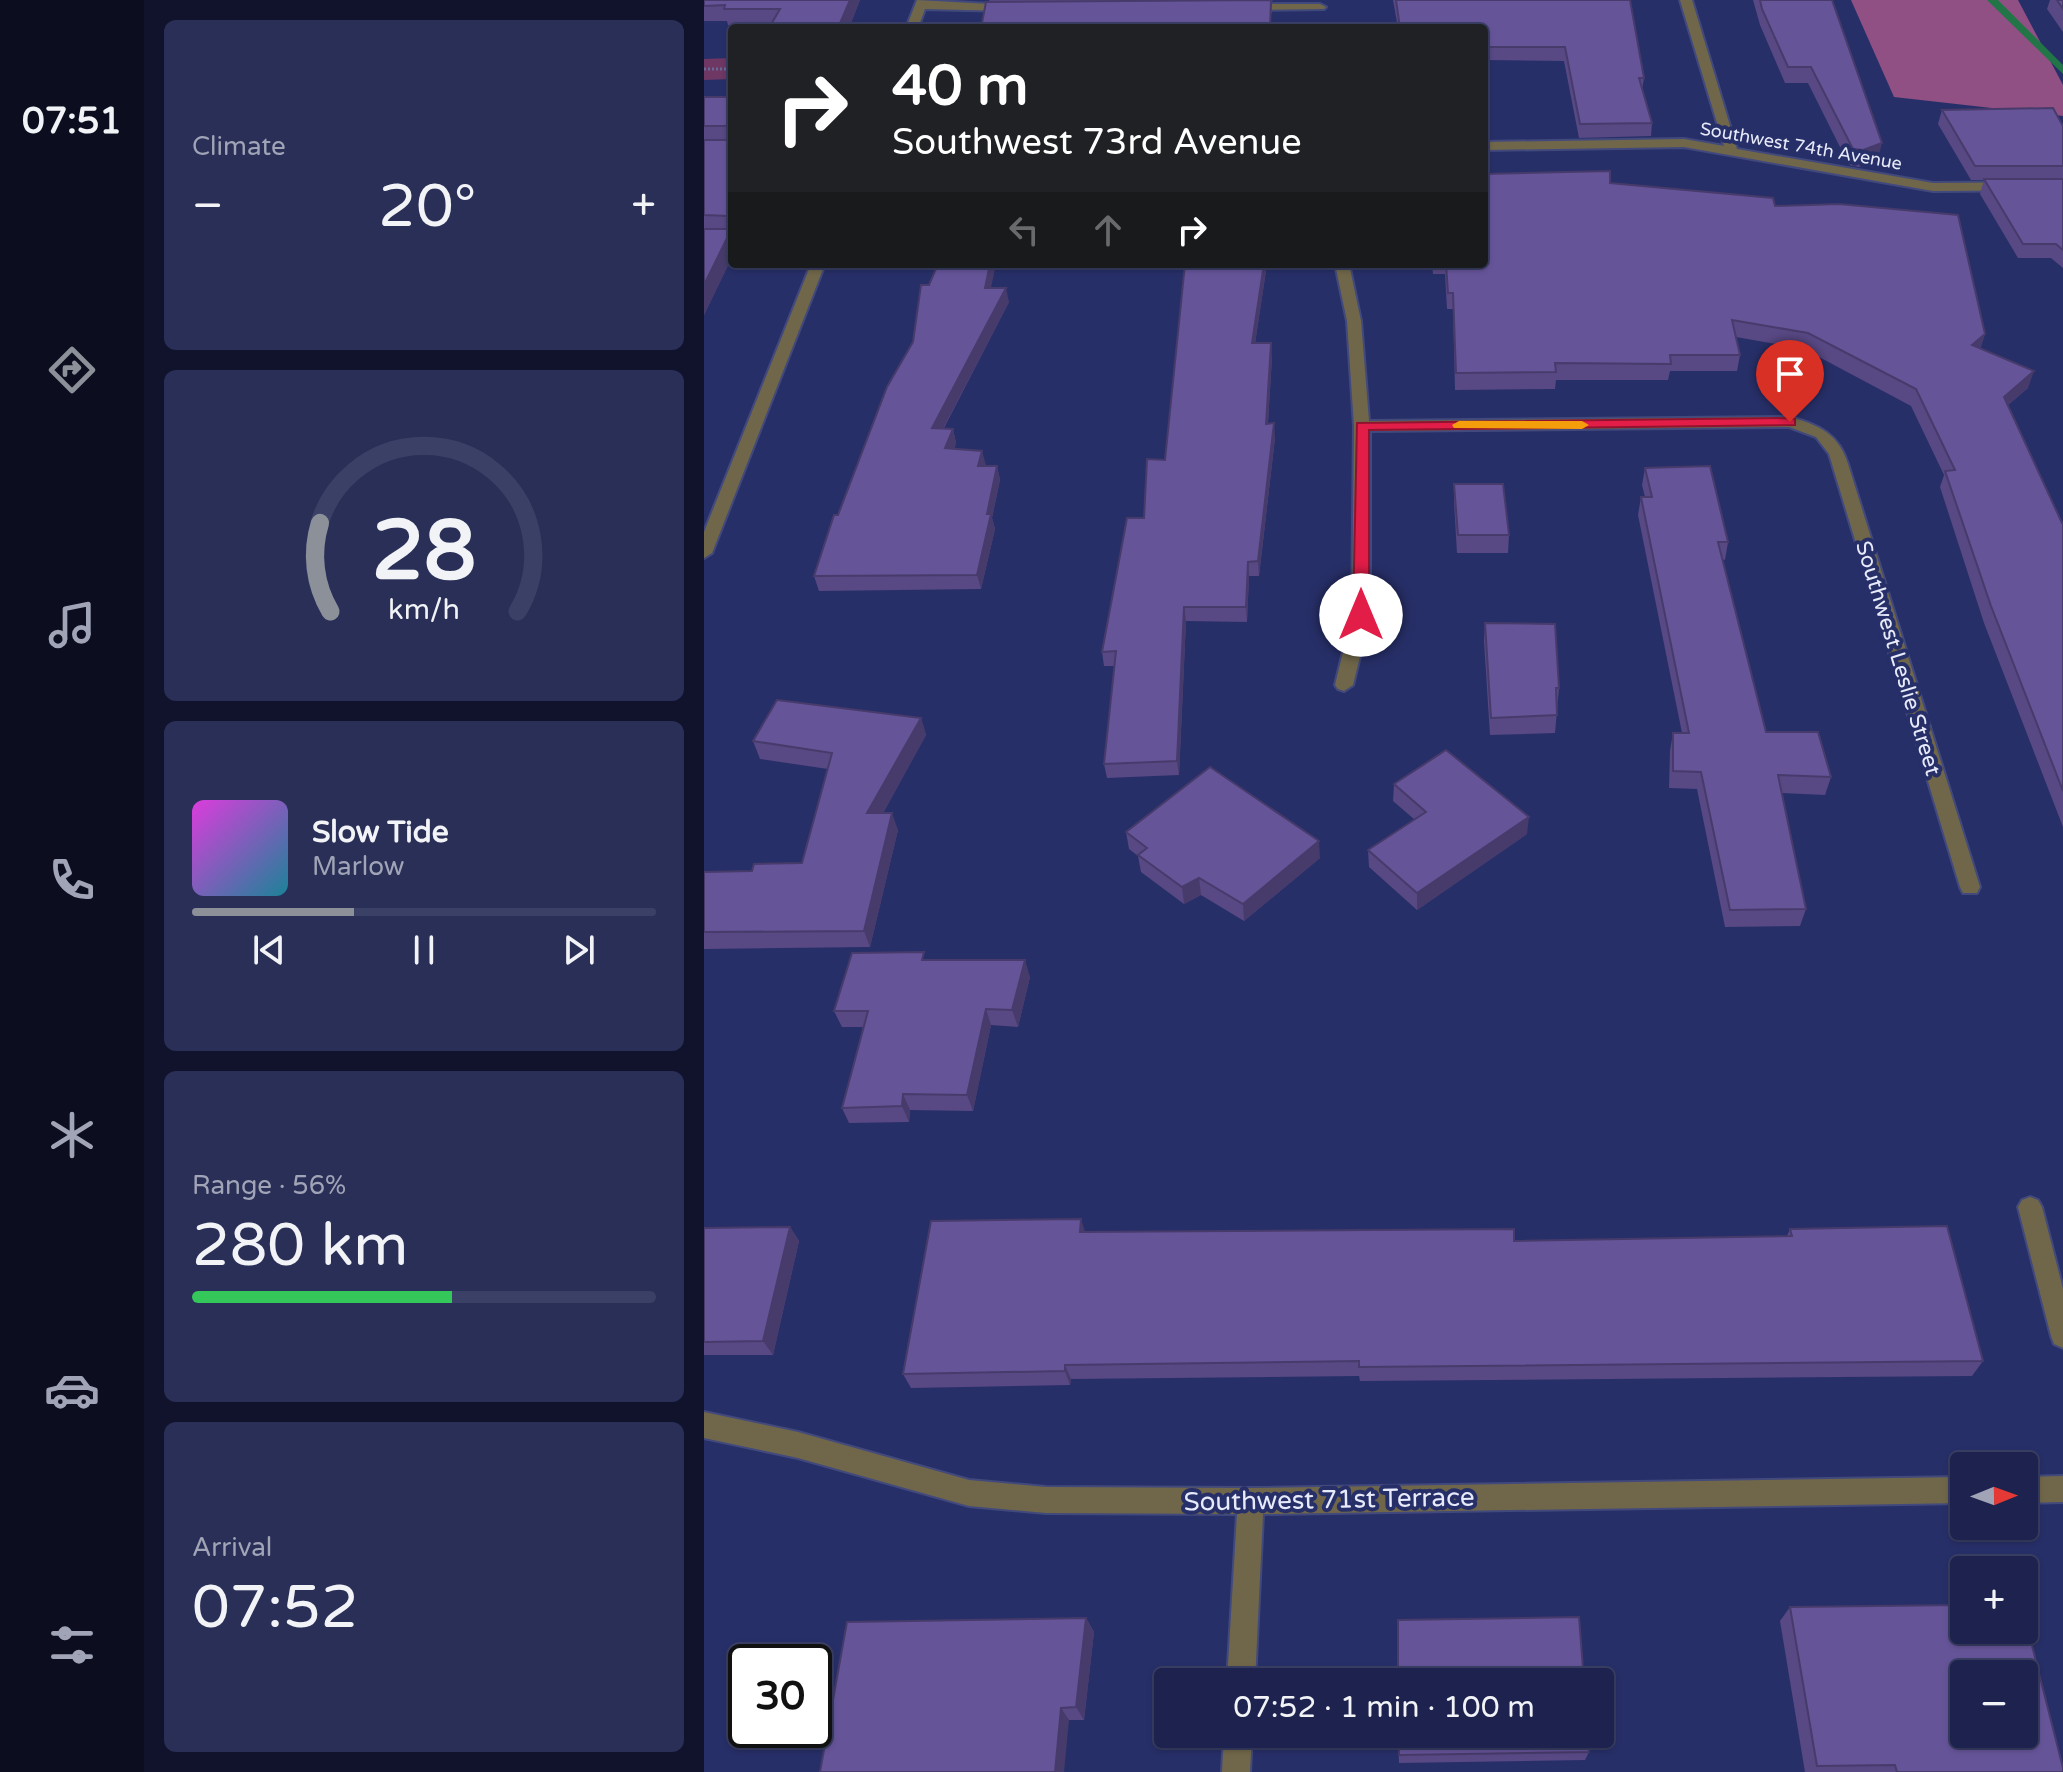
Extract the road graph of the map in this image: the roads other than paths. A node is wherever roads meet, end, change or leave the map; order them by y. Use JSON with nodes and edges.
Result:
{"nodes":[{"id":1,"x":1686,"y":0,"type":"edge"},
{"id":2,"x":922,"y":3,"type":"edge"},
{"id":3,"x":1226,"y":7,"type":"edge"},
{"id":4,"x":1022,"y":8,"type":"edge"},
{"id":5,"x":1321,"y":8,"type":"edge"},
{"id":6,"x":914,"y":24,"type":"edge"},
{"id":7,"x":1488,"y":146,"type":"edge"},
{"id":8,"x":1731,"y":149,"type":"junction"},
{"id":9,"x":2063,"y":186,"type":"edge"},
{"id":10,"x":816,"y":268,"type":"edge"},
{"id":11,"x":1343,"y":268,"type":"edge"},
{"id":12,"x":1362,"y":426,"type":"junction"},
{"id":13,"x":704,"y":553,"type":"edge"},
{"id":14,"x":1344,"y":685,"type":"dead end"},
{"id":15,"x":1970,"y":887,"type":"dead end"},
{"id":16,"x":2030,"y":1207,"type":"dead end"},
{"id":17,"x":2063,"y":1336,"type":"edge"},
{"id":18,"x":704,"y":1425,"type":"edge"},
{"id":19,"x":2063,"y":1489,"type":"edge"},
{"id":20,"x":1950,"y":1490,"type":"edge"},
{"id":21,"x":2038,"y":1490,"type":"edge"},
{"id":22,"x":1251,"y":1501,"type":"junction"},
{"id":23,"x":1242,"y":1668,"type":"edge"},
{"id":24,"x":1237,"y":1748,"type":"edge"},
{"id":25,"x":1236,"y":1772,"type":"edge"}],
"edges":[{"from":1,"to":8,"type":"street"},
{"from":2,"to":4,"type":"street"},
{"from":2,"to":6,"type":"street"},
{"from":3,"to":5,"type":"street"},
{"from":7,"to":8,"type":"street","name":"Southwest 74th Avenue"},
{"from":8,"to":9,"type":"street","name":"Southwest 74th Avenue"},
{"from":10,"to":13,"type":"street"},
{"from":11,"to":12,"type":"street"},
{"from":12,"to":14,"type":"street"},
{"from":12,"to":15,"type":"street","name":"Southwest Leslie Street"},
{"from":16,"to":17,"type":"street"},
{"from":18,"to":22,"type":"street","name":"Southwest 71st Terrace"},
{"from":19,"to":21,"type":"street"},
{"from":20,"to":22,"type":"street","name":"Southwest 71st Terrace"},
{"from":22,"to":23,"type":"street"},
{"from":24,"to":25,"type":"street"}]}
